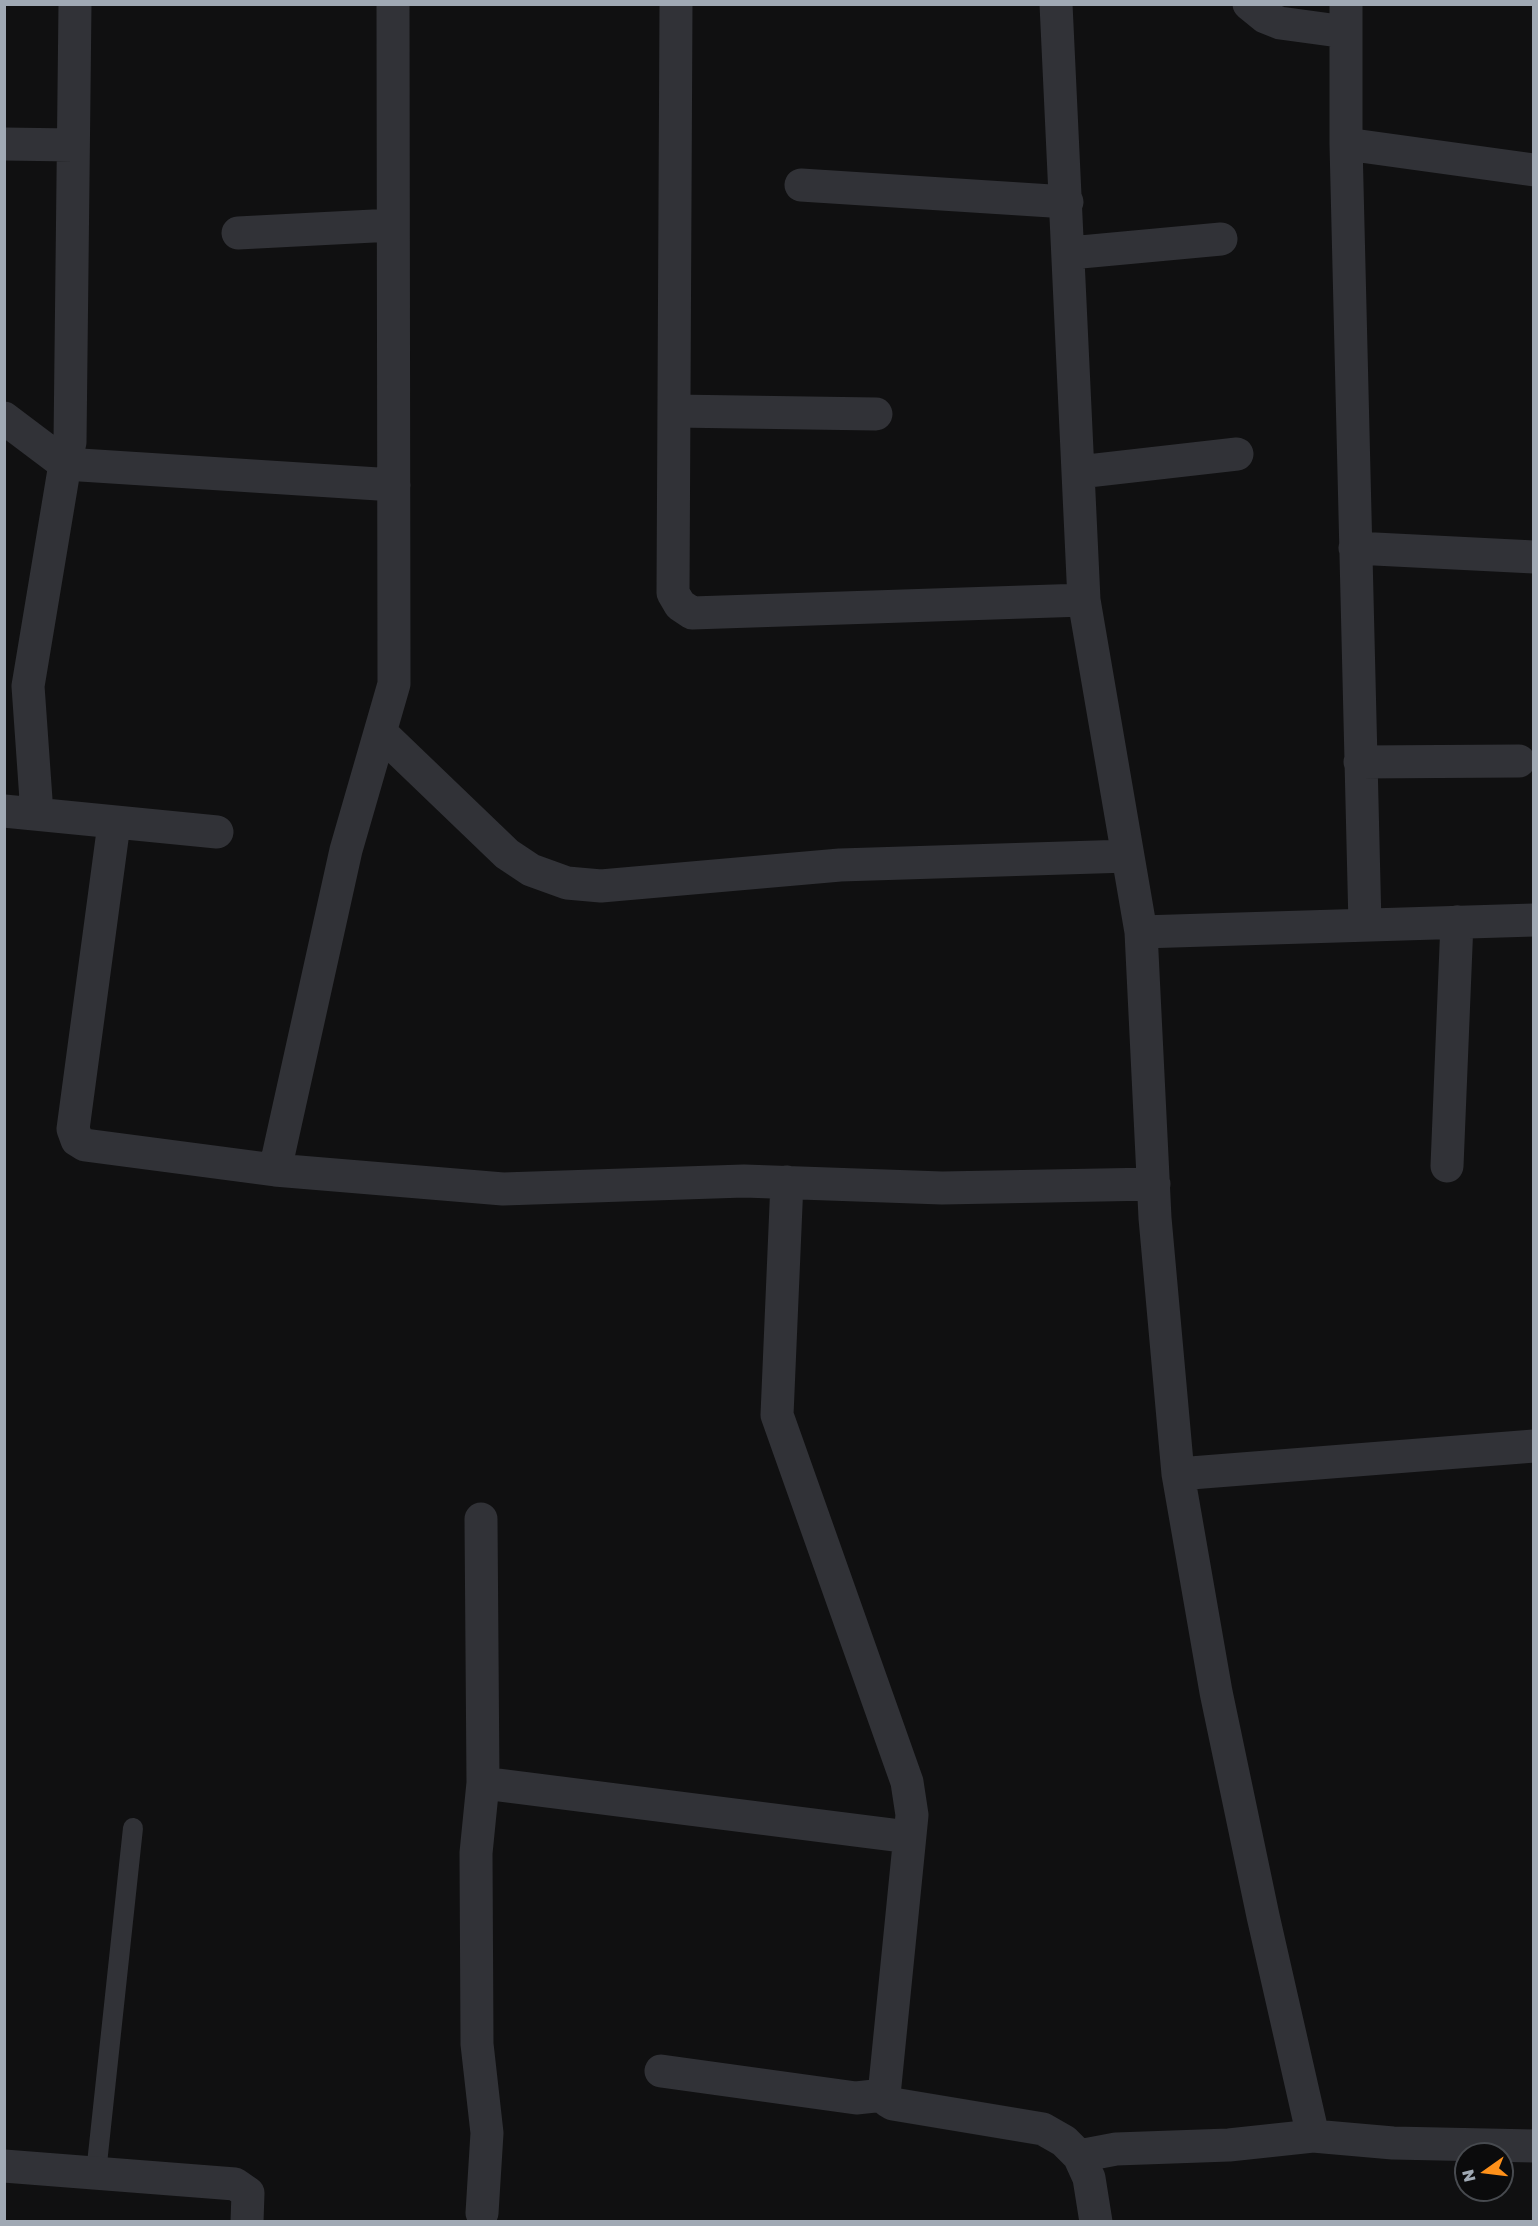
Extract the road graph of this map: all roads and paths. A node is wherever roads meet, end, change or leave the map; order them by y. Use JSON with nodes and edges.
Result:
{"nodes":[{"id":1,"x":75,"y":4,"type":"edge"},
{"id":2,"x":393,"y":4,"type":"edge"},
{"id":3,"x":676,"y":4,"type":"edge"},
{"id":4,"x":1056,"y":4,"type":"edge"},
{"id":5,"x":1249,"y":4,"type":"edge"},
{"id":6,"x":1346,"y":18,"type":"edge"},
{"id":7,"x":4,"y":144,"type":"edge"},
{"id":8,"x":1346,"y":144,"type":"junction"},
{"id":9,"x":73,"y":145,"type":"junction"},
{"id":10,"x":1533,"y":170,"type":"edge"},
{"id":11,"x":801,"y":185,"type":"dead end"},
{"id":12,"x":1067,"y":202,"type":"junction"},
{"id":13,"x":393,"y":225,"type":"junction"},
{"id":14,"x":238,"y":233,"type":"dead end"},
{"id":15,"x":1221,"y":239,"type":"dead end"},
{"id":16,"x":1070,"y":253,"type":"junction"},
{"id":17,"x":674,"y":411,"type":"junction"},
{"id":18,"x":876,"y":414,"type":"dead end"},
{"id":19,"x":4,"y":418,"type":"edge"},
{"id":20,"x":1237,"y":454,"type":"dead end"},
{"id":21,"x":65,"y":464,"type":"junction"},
{"id":22,"x":1079,"y":472,"type":"junction"},
{"id":23,"x":394,"y":485,"type":"junction"},
{"id":24,"x":1356,"y":548,"type":"junction"},
{"id":25,"x":1533,"y":557,"type":"edge"},
{"id":26,"x":1084,"y":600,"type":"junction"},
{"id":27,"x":381,"y":733,"type":"junction"},
{"id":28,"x":1519,"y":761,"type":"dead end"},
{"id":29,"x":1360,"y":762,"type":"junction"},
{"id":30,"x":4,"y":811,"type":"edge"},
{"id":31,"x":37,"y":814,"type":"junction"},
{"id":32,"x":114,"y":824,"type":"junction"},
{"id":33,"x":217,"y":832,"type":"dead end"},
{"id":34,"x":1128,"y":856,"type":"junction"},
{"id":35,"x":1533,"y":920,"type":"edge"},
{"id":36,"x":1457,"y":922,"type":"junction"},
{"id":37,"x":1365,"y":925,"type":"junction"},
{"id":38,"x":1141,"y":932,"type":"junction"},
{"id":39,"x":1447,"y":1166,"type":"dead end"},
{"id":40,"x":275,"y":1170,"type":"junction"},
{"id":41,"x":787,"y":1182,"type":"junction"},
{"id":42,"x":1154,"y":1184,"type":"junction"},
{"id":43,"x":1533,"y":1446,"type":"edge"},
{"id":44,"x":1178,"y":1474,"type":"junction"},
{"id":45,"x":481,"y":1519,"type":"dead end"},
{"id":46,"x":483,"y":1784,"type":"junction"},
{"id":47,"x":133,"y":1828,"type":"dead end"},
{"id":48,"x":909,"y":1837,"type":"junction"},
{"id":49,"x":661,"y":2071,"type":"dead end"},
{"id":50,"x":884,"y":2095,"type":"junction"},
{"id":51,"x":1313,"y":2136,"type":"junction"},
{"id":52,"x":1533,"y":2145,"type":"edge"},
{"id":53,"x":1079,"y":2156,"type":"junction"},
{"id":54,"x":4,"y":2166,"type":"edge"},
{"id":55,"x":96,"y":2173,"type":"junction"},
{"id":56,"x":482,"y":2213,"type":"dead end"},
{"id":57,"x":247,"y":2222,"type":"edge"},
{"id":58,"x":1096,"y":2222,"type":"edge"}],
"edges":[{"from":1,"to":9,"type":"street"},
{"from":2,"to":13,"type":"street"},
{"from":3,"to":17,"type":"street"},
{"from":4,"to":12,"type":"street"},
{"from":5,"to":6,"type":"street"},
{"from":6,"to":8,"type":"street"},
{"from":7,"to":9,"type":"street"},
{"from":8,"to":10,"type":"street"},
{"from":8,"to":24,"type":"street"},
{"from":9,"to":21,"type":"street"},
{"from":11,"to":12,"type":"street"},
{"from":12,"to":16,"type":"street"},
{"from":13,"to":14,"type":"street"},
{"from":13,"to":23,"type":"street"},
{"from":15,"to":16,"type":"street"},
{"from":16,"to":22,"type":"street"},
{"from":17,"to":18,"type":"street"},
{"from":17,"to":26,"type":"street"},
{"from":19,"to":21,"type":"street"},
{"from":20,"to":22,"type":"street"},
{"from":21,"to":23,"type":"street"},
{"from":21,"to":31,"type":"street"},
{"from":22,"to":26,"type":"street"},
{"from":23,"to":27,"type":"street"},
{"from":24,"to":25,"type":"street"},
{"from":24,"to":29,"type":"street"},
{"from":26,"to":34,"type":"street"},
{"from":27,"to":34,"type":"street"},
{"from":27,"to":40,"type":"street"},
{"from":28,"to":29,"type":"street"},
{"from":29,"to":37,"type":"street"},
{"from":30,"to":31,"type":"street"},
{"from":31,"to":32,"type":"street"},
{"from":32,"to":33,"type":"street"},
{"from":32,"to":40,"type":"street"},
{"from":34,"to":38,"type":"street"},
{"from":35,"to":36,"type":"street"},
{"from":36,"to":37,"type":"street"},
{"from":36,"to":39,"type":"street"},
{"from":37,"to":38,"type":"street"},
{"from":38,"to":42,"type":"street"},
{"from":40,"to":41,"type":"street"},
{"from":41,"to":42,"type":"street"},
{"from":41,"to":48,"type":"street"},
{"from":42,"to":44,"type":"street"},
{"from":43,"to":44,"type":"street"},
{"from":44,"to":51,"type":"street"},
{"from":45,"to":46,"type":"street"},
{"from":46,"to":48,"type":"street"},
{"from":46,"to":56,"type":"street"},
{"from":47,"to":55,"type":"lane"},
{"from":48,"to":50,"type":"street"},
{"from":49,"to":50,"type":"street"},
{"from":50,"to":53,"type":"street"},
{"from":51,"to":52,"type":"street"},
{"from":51,"to":53,"type":"street"},
{"from":53,"to":58,"type":"street"},
{"from":54,"to":55,"type":"street"},
{"from":55,"to":57,"type":"street"}]}
